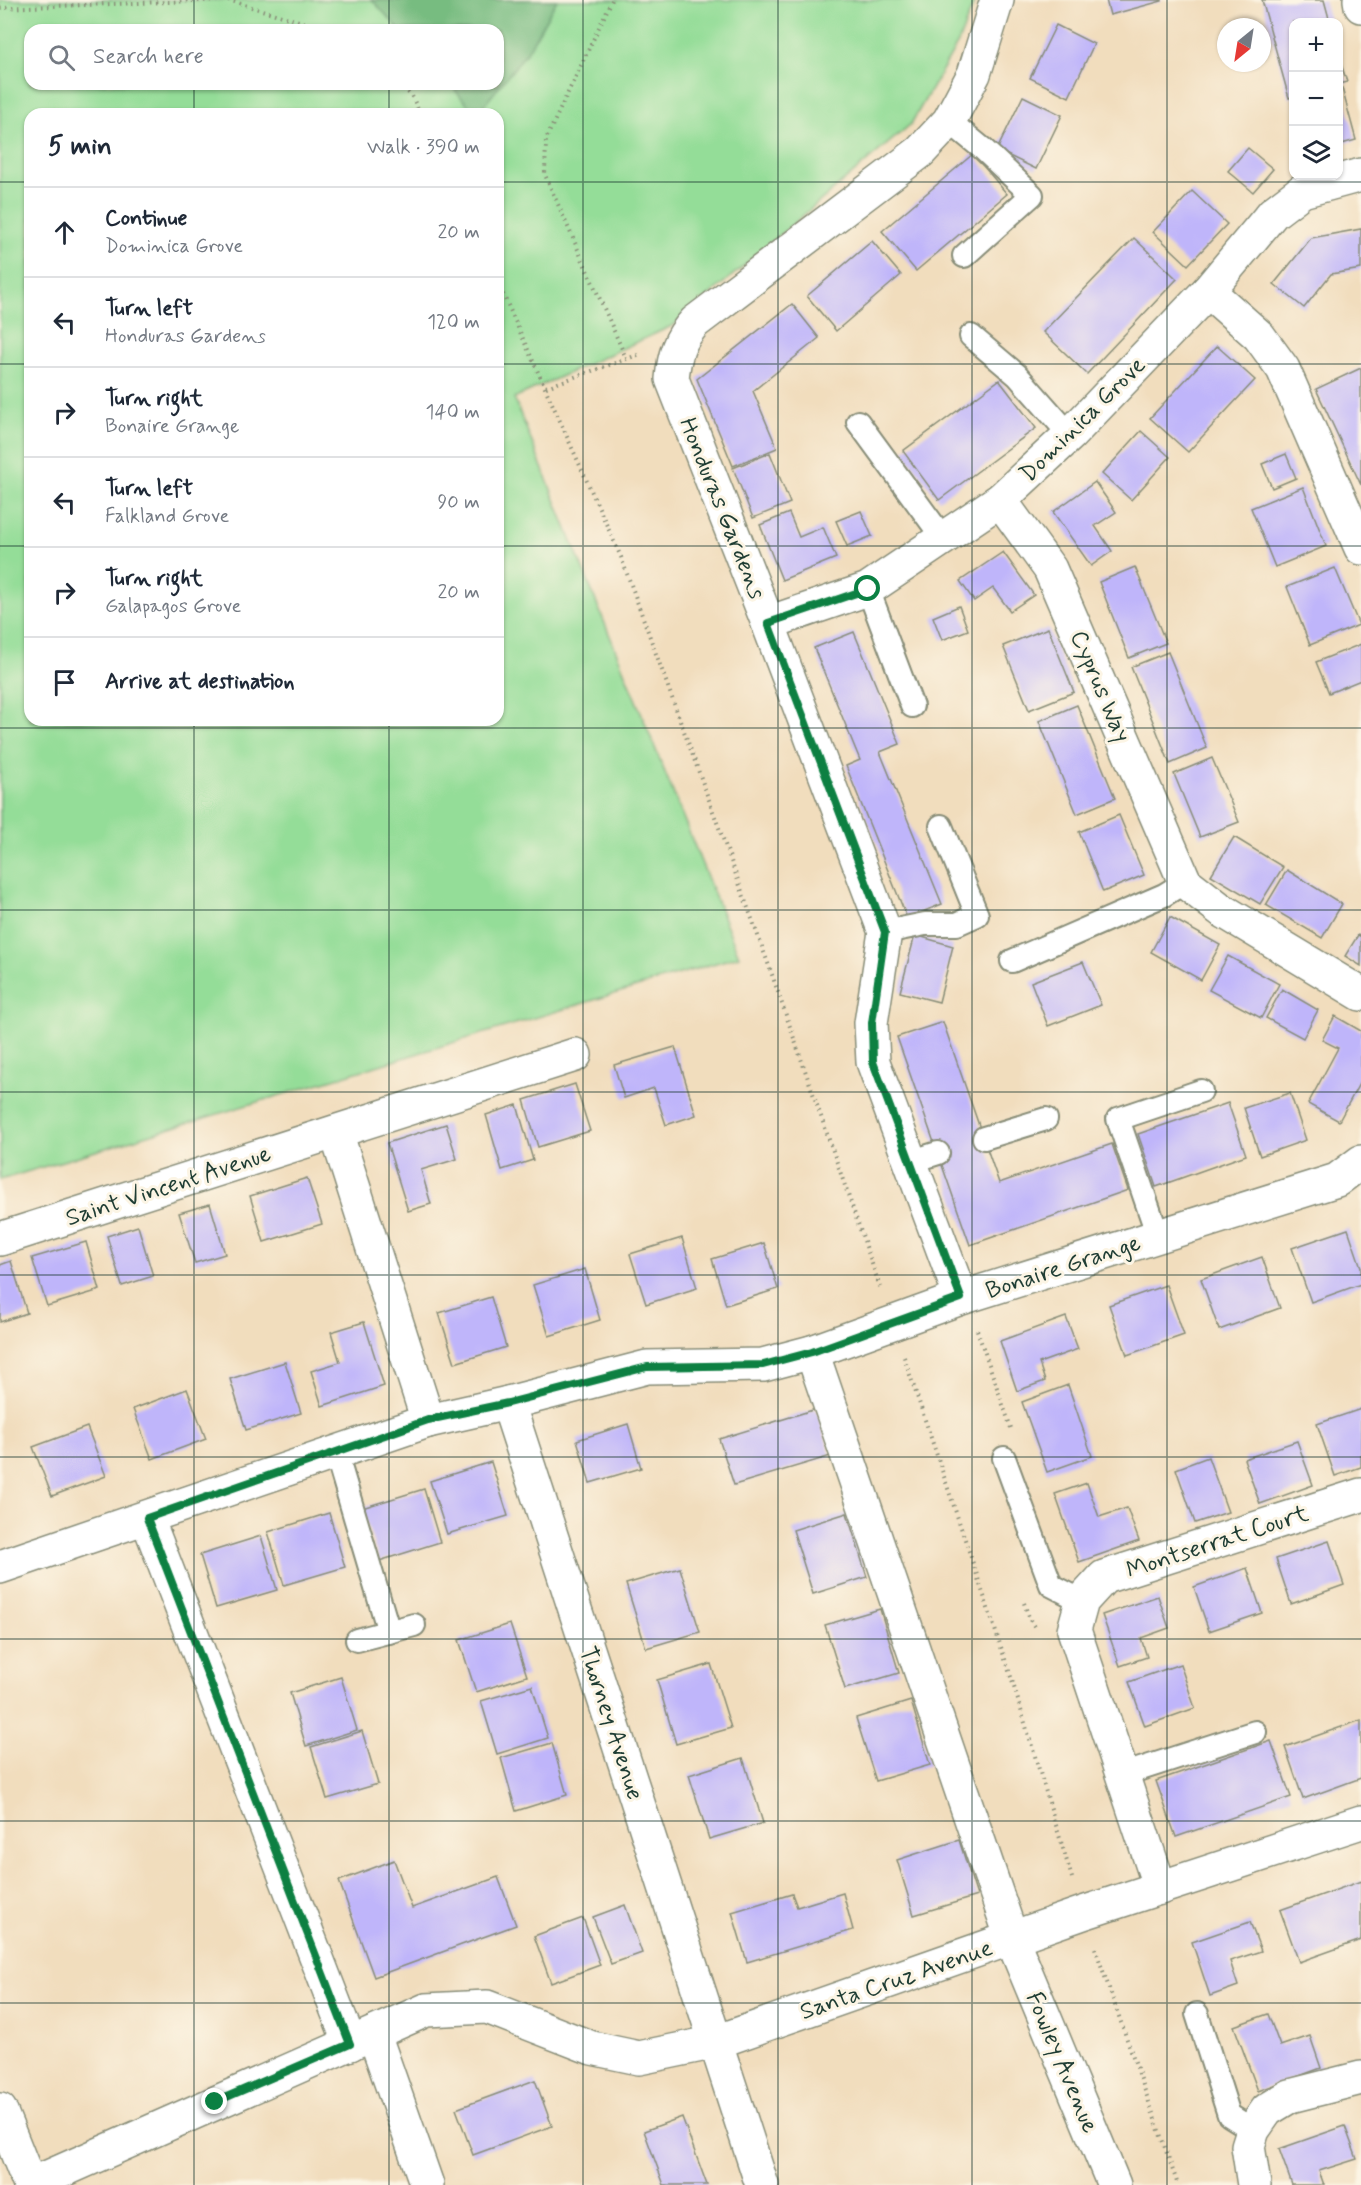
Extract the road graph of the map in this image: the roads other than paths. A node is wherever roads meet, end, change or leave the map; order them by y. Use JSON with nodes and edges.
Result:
{"nodes":[{"id":1,"x":997,"y":0,"type":"edge"},
{"id":2,"x":1360,"y":0,"type":"edge"},
{"id":3,"x":1361,"y":6,"type":"edge"},
{"id":4,"x":949,"y":122,"type":"junction"},
{"id":5,"x":1361,"y":175,"type":"edge"},
{"id":6,"x":964,"y":256,"type":"dead end"},
{"id":7,"x":1208,"y":291,"type":"junction"},
{"id":8,"x":971,"y":336,"type":"dead end"},
{"id":9,"x":858,"y":422,"type":"dead end"},
{"id":10,"x":1070,"y":435,"type":"junction"},
{"id":11,"x":1000,"y":500,"type":"junction"},
{"id":12,"x":1358,"y":531,"type":"edge"},
{"id":13,"x":943,"y":538,"type":"junction"},
{"id":14,"x":868,"y":589,"type":"junction"},
{"id":15,"x":768,"y":623,"type":"junction"},
{"id":16,"x":912,"y":706,"type":"dead end"},
{"id":17,"x":941,"y":826,"type":"dead end"},
{"id":18,"x":1185,"y":882,"type":"junction"},
{"id":19,"x":885,"y":932,"type":"junction"},
{"id":20,"x":1012,"y":960,"type":"dead end"},
{"id":21,"x":1361,"y":994,"type":"edge"},
{"id":22,"x":575,"y":1055,"type":"dead end"},
{"id":23,"x":1201,"y":1091,"type":"dead end"},
{"id":24,"x":1046,"y":1119,"type":"dead end"},
{"id":25,"x":336,"y":1132,"type":"junction"},
{"id":26,"x":984,"y":1138,"type":"dead end"},
{"id":27,"x":1361,"y":1162,"type":"edge"},
{"id":28,"x":1158,"y":1236,"type":"junction"},
{"id":29,"x":0,"y":1239,"type":"edge"},
{"id":30,"x":961,"y":1298,"type":"junction"},
{"id":31,"x":812,"y":1352,"type":"junction"},
{"id":32,"x":508,"y":1403,"type":"junction"},
{"id":33,"x":428,"y":1420,"type":"junction"},
{"id":34,"x":336,"y":1453,"type":"junction"},
{"id":35,"x":1004,"y":1458,"type":"dead end"},
{"id":36,"x":1361,"y":1495,"type":"edge"},
{"id":37,"x":147,"y":1518,"type":"junction"},
{"id":38,"x":0,"y":1567,"type":"edge"},
{"id":39,"x":1082,"y":1601,"type":"junction"},
{"id":40,"x":414,"y":1625,"type":"dead end"},
{"id":41,"x":388,"y":1632,"type":"junction"},
{"id":42,"x":357,"y":1640,"type":"dead end"},
{"id":43,"x":1255,"y":1732,"type":"dead end"},
{"id":44,"x":1122,"y":1774,"type":"junction"},
{"id":45,"x":1361,"y":1822,"type":"edge"},
{"id":46,"x":1160,"y":1888,"type":"junction"},
{"id":47,"x":1012,"y":1939,"type":"junction"},
{"id":48,"x":1197,"y":2014,"type":"dead end"},
{"id":49,"x":362,"y":2039,"type":"junction"},
{"id":50,"x":716,"y":2042,"type":"junction"},
{"id":51,"x":1361,"y":2078,"type":"edge"},
{"id":52,"x":0,"y":2110,"type":"edge"},
{"id":53,"x":1254,"y":2130,"type":"junction"},
{"id":54,"x":30,"y":2185,"type":"edge"},
{"id":55,"x":427,"y":2185,"type":"edge"},
{"id":56,"x":762,"y":2185,"type":"edge"},
{"id":57,"x":1114,"y":2185,"type":"edge"},
{"id":58,"x":1254,"y":2185,"type":"edge"}],
"edges":[{"from":1,"to":4,"type":"street","name":"Honduras Gardens"},
{"from":2,"to":3,"type":"street"},
{"from":4,"to":6,"type":"lane"},
{"from":4,"to":15,"type":"street","name":"Honduras Gardens"},
{"from":5,"to":7,"type":"street","name":"Dominica Grove"},
{"from":7,"to":10,"type":"street","name":"Dominica Grove"},
{"from":7,"to":12,"type":"street"},
{"from":8,"to":10,"type":"lane"},
{"from":9,"to":13,"type":"lane"},
{"from":10,"to":11,"type":"street","name":"Dominica Grove"},
{"from":11,"to":13,"type":"street","name":"Dominica Grove"},
{"from":11,"to":18,"type":"street","name":"Cyprus Way"},
{"from":13,"to":14,"type":"street","name":"Dominica Grove"},
{"from":14,"to":15,"type":"street","name":"Dominica Grove"},
{"from":14,"to":16,"type":"lane"},
{"from":15,"to":19,"type":"street","name":"Honduras Gardens"},
{"from":17,"to":19,"type":"lane"},
{"from":18,"to":20,"type":"lane"},
{"from":18,"to":21,"type":"street","name":"Cyprus Way"},
{"from":19,"to":30,"type":"street","name":"Honduras Gardens"},
{"from":22,"to":25,"type":"street","name":"Saint Vincent Avenue"},
{"from":23,"to":28,"type":"lane"},
{"from":24,"to":26,"type":"lane"},
{"from":25,"to":29,"type":"street","name":"Saint Vincent Avenue"},
{"from":25,"to":33,"type":"street"},
{"from":27,"to":28,"type":"street","name":"Bonaire Grange"},
{"from":28,"to":30,"type":"street","name":"Bonaire Grange"},
{"from":30,"to":31,"type":"street","name":"Bonaire Grange"},
{"from":31,"to":32,"type":"street","name":"Bonaire Grange"},
{"from":31,"to":47,"type":"street","name":"Fowley Avenue"},
{"from":32,"to":33,"type":"street","name":"Bonaire Grange"},
{"from":32,"to":50,"type":"street","name":"Thorney Avenue"},
{"from":33,"to":34,"type":"street","name":"Bonaire Grange"},
{"from":34,"to":37,"type":"street","name":"Bonaire Grange"},
{"from":34,"to":41,"type":"lane"},
{"from":35,"to":39,"type":"lane"},
{"from":36,"to":39,"type":"street","name":"Montserrat Court"},
{"from":37,"to":38,"type":"street","name":"Bonaire Grange"},
{"from":37,"to":49,"type":"street"},
{"from":39,"to":44,"type":"street","name":"Montserrat Court"},
{"from":40,"to":41,"type":"lane"},
{"from":41,"to":42,"type":"lane"},
{"from":43,"to":44,"type":"lane"},
{"from":44,"to":46,"type":"street","name":"Montserrat Court"},
{"from":45,"to":46,"type":"street","name":"Santa Cruz Avenue"},
{"from":46,"to":47,"type":"street","name":"Santa Cruz Avenue"},
{"from":47,"to":50,"type":"street","name":"Santa Cruz Avenue"},
{"from":47,"to":57,"type":"street","name":"Fowley Avenue"},
{"from":48,"to":53,"type":"lane"},
{"from":49,"to":50,"type":"street","name":"Santa Cruz Avenue"},
{"from":49,"to":54,"type":"street"},
{"from":49,"to":55,"type":"street"},
{"from":50,"to":56,"type":"street","name":"Thorney Avenue"},
{"from":51,"to":53,"type":"street"},
{"from":52,"to":54,"type":"street"},
{"from":53,"to":58,"type":"street"}]}
